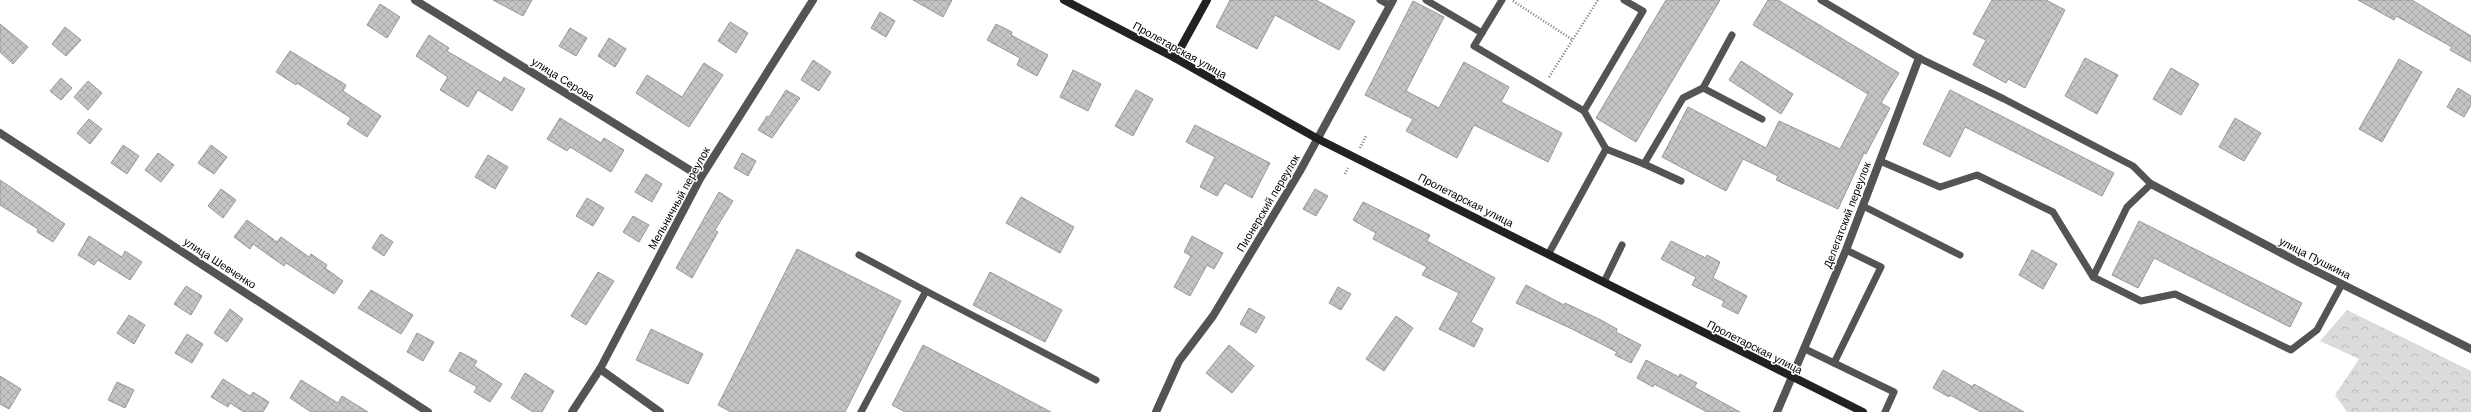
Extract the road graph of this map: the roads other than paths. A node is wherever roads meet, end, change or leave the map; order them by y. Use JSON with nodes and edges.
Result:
{"nodes":[{"id":1,"x":415,"y":0,"type":"edge"},
{"id":2,"x":813,"y":0,"type":"edge"},
{"id":3,"x":1064,"y":0,"type":"edge"},
{"id":4,"x":1207,"y":0,"type":"edge"},
{"id":5,"x":1380,"y":0,"type":"edge"},
{"id":6,"x":1426,"y":0,"type":"edge"},
{"id":7,"x":1502,"y":0,"type":"edge"},
{"id":8,"x":1624,"y":0,"type":"edge"},
{"id":9,"x":1821,"y":0,"type":"edge"},
{"id":10,"x":1391,"y":2,"type":"edge"},
{"id":11,"x":1482,"y":33,"type":"junction"},
{"id":12,"x":1732,"y":35,"type":"dead end"},
{"id":13,"x":1174,"y":58,"type":"junction"},
{"id":14,"x":1919,"y":58,"type":"junction"},
{"id":15,"x":1703,"y":88,"type":"junction"},
{"id":16,"x":1584,"y":111,"type":"junction"},
{"id":17,"x":1762,"y":119,"type":"dead end"},
{"id":18,"x":0,"y":133,"type":"edge"},
{"id":19,"x":1318,"y":139,"type":"junction"},
{"id":20,"x":1606,"y":149,"type":"junction"},
{"id":21,"x":1880,"y":161,"type":"junction"},
{"id":22,"x":1644,"y":164,"type":"junction"},
{"id":23,"x":701,"y":177,"type":"junction"},
{"id":24,"x":1681,"y":181,"type":"dead end"},
{"id":25,"x":2151,"y":184,"type":"junction"},
{"id":26,"x":1863,"y":206,"type":"junction"},
{"id":27,"x":1622,"y":245,"type":"dead end"},
{"id":28,"x":1846,"y":250,"type":"junction"},
{"id":29,"x":1549,"y":253,"type":"junction"},
{"id":30,"x":859,"y":255,"type":"dead end"},
{"id":31,"x":1960,"y":255,"type":"dead end"},
{"id":32,"x":2093,"y":277,"type":"junction"},
{"id":33,"x":1604,"y":282,"type":"junction"},
{"id":34,"x":2342,"y":284,"type":"junction"},
{"id":35,"x":926,"y":291,"type":"junction"},
{"id":36,"x":1805,"y":349,"type":"junction"},
{"id":37,"x":2471,"y":349,"type":"edge"},
{"id":38,"x":1834,"y":363,"type":"junction"},
{"id":39,"x":600,"y":369,"type":"junction"},
{"id":40,"x":1791,"y":378,"type":"junction"},
{"id":41,"x":1096,"y":380,"type":"dead end"},
{"id":42,"x":428,"y":412,"type":"edge"},
{"id":43,"x":572,"y":412,"type":"edge"},
{"id":44,"x":660,"y":412,"type":"edge"},
{"id":45,"x":861,"y":412,"type":"edge"},
{"id":46,"x":1156,"y":412,"type":"edge"},
{"id":47,"x":1777,"y":412,"type":"edge"},
{"id":48,"x":1863,"y":412,"type":"edge"},
{"id":49,"x":1885,"y":412,"type":"edge"}],
"edges":[{"from":1,"to":23,"type":"street","name":"улица Серова"},
{"from":2,"to":23,"type":"street","name":"Мельничный переулок"},
{"from":3,"to":13,"type":"main road","name":"Пролетарская улица"},
{"from":4,"to":13,"type":"main road"},
{"from":5,"to":10,"type":"lane"},
{"from":6,"to":11,"type":"lane"},
{"from":7,"to":11,"type":"lane"},
{"from":8,"to":16,"type":"lane"},
{"from":9,"to":14,"type":"lane"},
{"from":10,"to":19,"type":"street","name":"Пионерский переулок"},
{"from":11,"to":16,"type":"lane"},
{"from":12,"to":15,"type":"lane"},
{"from":13,"to":19,"type":"main road","name":"Пролетарская улица"},
{"from":14,"to":21,"type":"street","name":"Делегатский переулок"},
{"from":14,"to":25,"type":"lane"},
{"from":15,"to":17,"type":"lane"},
{"from":15,"to":22,"type":"lane"},
{"from":16,"to":20,"type":"lane"},
{"from":18,"to":42,"type":"street","name":"улица Шевченко"},
{"from":19,"to":29,"type":"main road","name":"Пролетарская улица"},
{"from":19,"to":46,"type":"street","name":"Пионерский переулок"},
{"from":20,"to":22,"type":"lane"},
{"from":20,"to":29,"type":"lane"},
{"from":21,"to":26,"type":"street","name":"Делегатский переулок"},
{"from":21,"to":32,"type":"lane"},
{"from":22,"to":24,"type":"lane"},
{"from":23,"to":39,"type":"street","name":"Мельничный переулок"},
{"from":25,"to":32,"type":"lane"},
{"from":25,"to":34,"type":"street","name":"улица Пушкина"},
{"from":26,"to":28,"type":"street","name":"Делегатский переулок"},
{"from":26,"to":31,"type":"lane"},
{"from":27,"to":33,"type":"lane"},
{"from":28,"to":36,"type":"street","name":"Делегатский переулок"},
{"from":28,"to":38,"type":"lane"},
{"from":29,"to":33,"type":"main road","name":"Пролетарская улица"},
{"from":30,"to":35,"type":"lane"},
{"from":32,"to":34,"type":"lane"},
{"from":33,"to":40,"type":"main road","name":"Пролетарская улица"},
{"from":34,"to":37,"type":"street","name":"улица Пушкина"},
{"from":35,"to":41,"type":"lane"},
{"from":35,"to":45,"type":"lane"},
{"from":36,"to":38,"type":"lane"},
{"from":36,"to":40,"type":"street","name":"Делегатский переулок"},
{"from":38,"to":49,"type":"lane"},
{"from":39,"to":43,"type":"street","name":"Мельничный переулок"},
{"from":39,"to":44,"type":"street"},
{"from":40,"to":47,"type":"street"},
{"from":40,"to":48,"type":"main road","name":"Пролетарская улица"}]}
